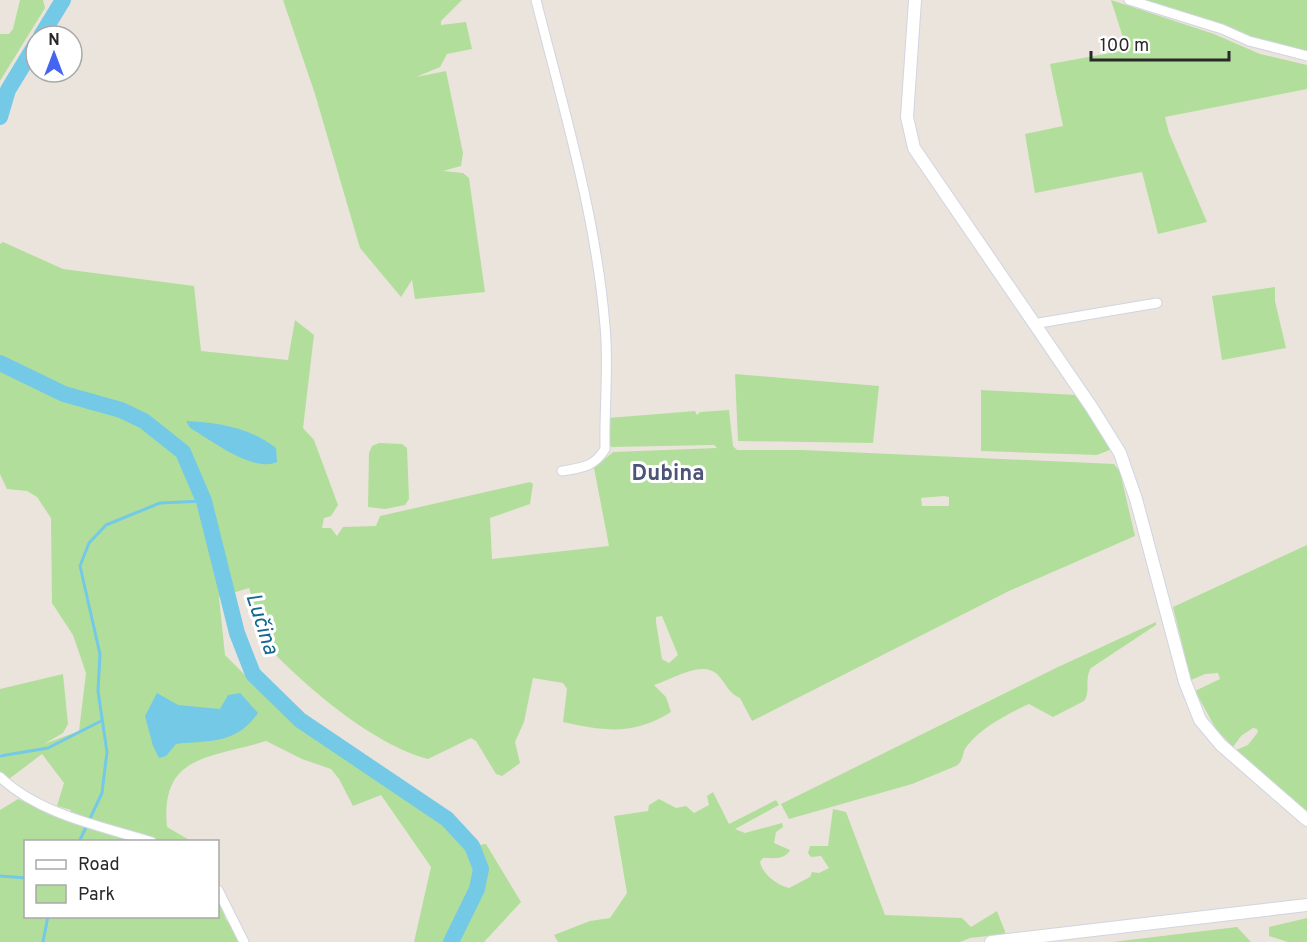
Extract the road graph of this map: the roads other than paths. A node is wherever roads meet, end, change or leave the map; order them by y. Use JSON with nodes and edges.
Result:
{"nodes":[{"id":1,"x":536,"y":0,"type":"edge"},
{"id":2,"x":915,"y":0,"type":"edge"},
{"id":3,"x":1129,"y":0,"type":"edge"},
{"id":4,"x":1307,"y":56,"type":"edge"},
{"id":5,"x":1157,"y":303,"type":"dead end"},
{"id":6,"x":1034,"y":324,"type":"junction"},
{"id":7,"x":562,"y":471,"type":"dead end"},
{"id":8,"x":0,"y":777,"type":"edge"},
{"id":9,"x":1307,"y":820,"type":"edge"},
{"id":10,"x":146,"y":840,"type":"edge"},
{"id":11,"x":219,"y":892,"type":"edge"},
{"id":12,"x":1307,"y":905,"type":"edge"},
{"id":13,"x":244,"y":942,"type":"edge"},
{"id":14,"x":991,"y":942,"type":"edge"}],
"edges":[{"from":1,"to":7,"type":"street"},
{"from":2,"to":6,"type":"street"},
{"from":3,"to":4,"type":"street"},
{"from":5,"to":6,"type":"street"},
{"from":6,"to":9,"type":"street"},
{"from":8,"to":10,"type":"street"},
{"from":11,"to":13,"type":"street"},
{"from":12,"to":14,"type":"street"}]}
